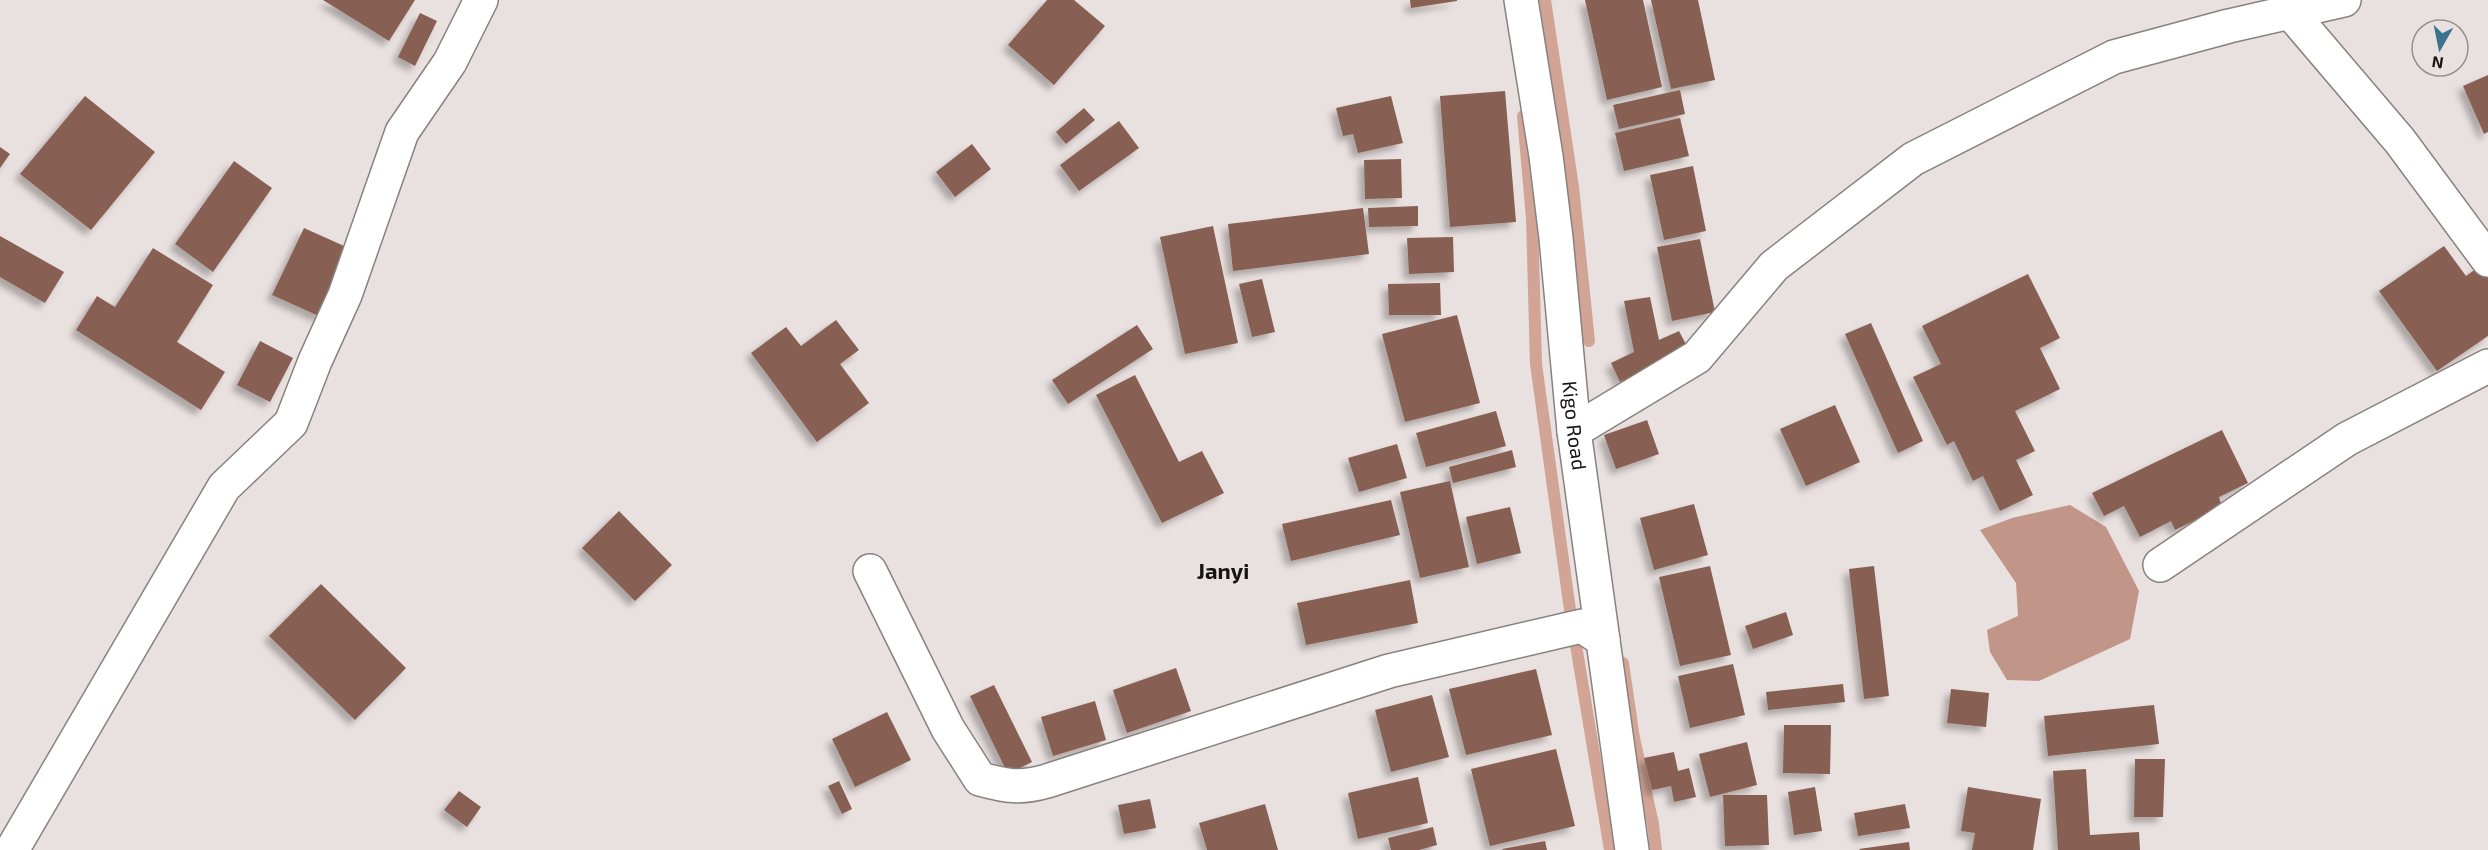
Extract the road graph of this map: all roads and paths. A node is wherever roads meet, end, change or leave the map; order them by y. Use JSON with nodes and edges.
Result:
{"nodes":[{"id":1,"x":481,"y":0,"type":"edge"},
{"id":2,"x":1521,"y":0,"type":"edge"},
{"id":3,"x":2344,"y":0,"type":"edge"},
{"id":4,"x":2291,"y":13,"type":"junction"},
{"id":5,"x":2488,"y":260,"type":"edge"},
{"id":6,"x":2488,"y":366,"type":"edge"},
{"id":7,"x":1574,"y":431,"type":"junction"},
{"id":8,"x":2160,"y":565,"type":"dead end"},
{"id":9,"x":870,"y":571,"type":"dead end"},
{"id":10,"x":1603,"y":640,"type":"junction"},
{"id":11,"x":12,"y":850,"type":"edge"},
{"id":12,"x":1632,"y":850,"type":"edge"}],
"edges":[{"from":1,"to":11,"type":"street"},
{"from":2,"to":7,"type":"street","name":"Kigo Road"},
{"from":3,"to":4,"type":"street"},
{"from":4,"to":5,"type":"street"},
{"from":4,"to":7,"type":"street"},
{"from":6,"to":8,"type":"street"},
{"from":7,"to":10,"type":"street","name":"Kigo Road"},
{"from":9,"to":10,"type":"street"},
{"from":10,"to":12,"type":"street","name":"Kigo Road"}]}
